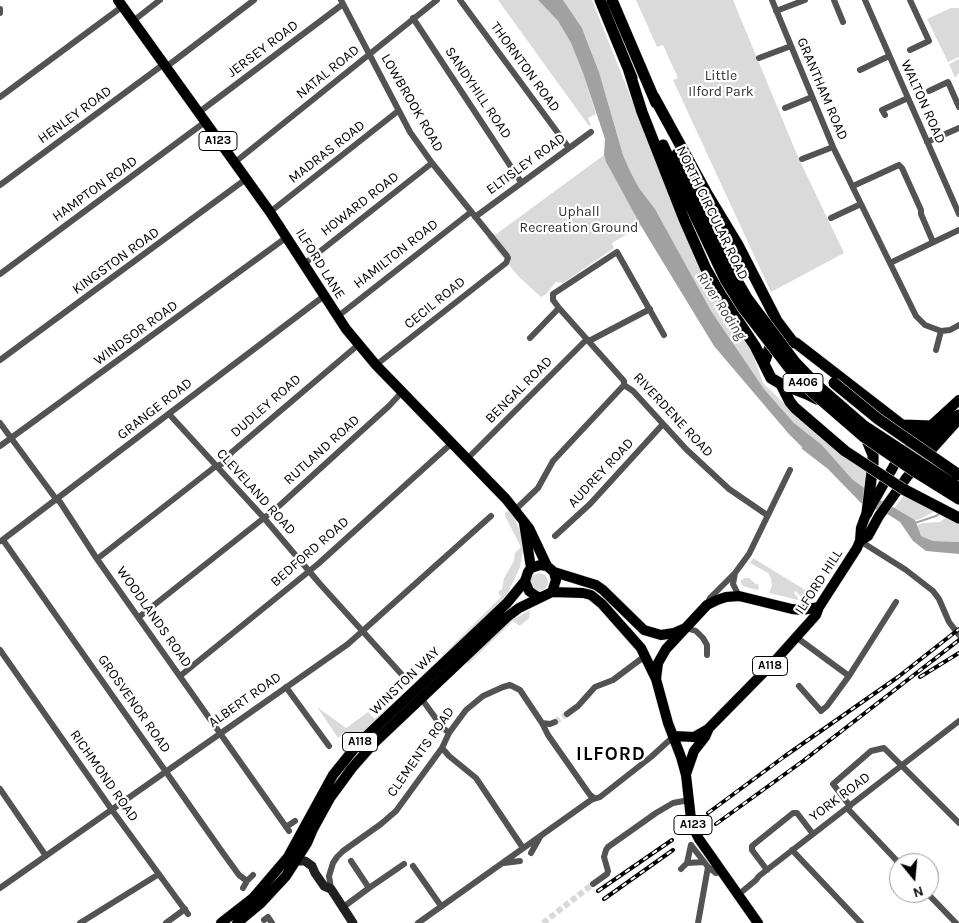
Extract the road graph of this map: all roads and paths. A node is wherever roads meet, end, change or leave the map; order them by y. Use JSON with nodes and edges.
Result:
{"nodes":[{"id":1,"x":160,"y":0,"type":"edge"},
{"id":2,"x":254,"y":0,"type":"edge"},
{"id":3,"x":437,"y":0,"type":"edge"},
{"id":4,"x":460,"y":0,"type":"edge"},
{"id":5,"x":600,"y":0,"type":"edge"},
{"id":6,"x":612,"y":0,"type":"edge"},
{"id":7,"x":772,"y":0,"type":"edge"},
{"id":8,"x":805,"y":0,"type":"edge"},
{"id":9,"x":834,"y":0,"type":"edge"},
{"id":10,"x":864,"y":0,"type":"edge"},
{"id":11,"x":910,"y":0,"type":"edge"},
{"id":12,"x":342,"y":2,"type":"edge"},
{"id":13,"x":120,"y":3,"type":"edge"},
{"id":14,"x":776,"y":11,"type":"junction"},
{"id":15,"x":413,"y":18,"type":"junction"},
{"id":16,"x":133,"y":21,"type":"junction"},
{"id":17,"x":842,"y":22,"type":"dead end"},
{"id":18,"x":791,"y":46,"type":"junction"},
{"id":19,"x":910,"y":50,"type":"dead end"},
{"id":20,"x":369,"y":55,"type":"junction"},
{"id":21,"x":889,"y":56,"type":"junction"},
{"id":22,"x":759,"y":58,"type":"dead end"},
{"id":23,"x":165,"y":66,"type":"junction"},
{"id":24,"x":860,"y":70,"type":"dead end"},
{"id":25,"x":629,"y":71,"type":"junction"},
{"id":26,"x":929,"y":91,"type":"dead end"},
{"id":27,"x":0,"y":97,"type":"edge"},
{"id":28,"x":654,"y":97,"type":"junction"},
{"id":29,"x":812,"y":97,"type":"junction"},
{"id":30,"x":908,"y":98,"type":"junction"},
{"id":31,"x":959,"y":107,"type":"edge"},
{"id":32,"x":785,"y":108,"type":"dead end"},
{"id":33,"x":398,"y":111,"type":"junction"},
{"id":34,"x":198,"y":113,"type":"junction"},
{"id":35,"x":885,"y":115,"type":"dead end"},
{"id":36,"x":205,"y":122,"type":"junction"},
{"id":37,"x":959,"y":128,"type":"edge"},
{"id":38,"x":591,"y":132,"type":"dead end"},
{"id":39,"x":927,"y":142,"type":"junction"},
{"id":40,"x":833,"y":147,"type":"junction"},
{"id":41,"x":569,"y":148,"type":"junction"},
{"id":42,"x":802,"y":159,"type":"dead end"},
{"id":43,"x":234,"y":163,"type":"junction"},
{"id":44,"x":432,"y":163,"type":"junction"},
{"id":45,"x":246,"y":179,"type":"junction"},
{"id":46,"x":522,"y":182,"type":"junction"},
{"id":47,"x":0,"y":185,"type":"edge"},
{"id":48,"x":853,"y":186,"type":"junction"},
{"id":49,"x":860,"y":204,"type":"junction"},
{"id":50,"x":270,"y":212,"type":"junction"},
{"id":51,"x":473,"y":214,"type":"junction"},
{"id":52,"x":959,"y":214,"type":"edge"},
{"id":53,"x":701,"y":217,"type":"junction"},
{"id":54,"x":831,"y":218,"type":"dead end"},
{"id":55,"x":959,"y":230,"type":"edge"},
{"id":56,"x":286,"y":237,"type":"junction"},
{"id":57,"x":933,"y":242,"type":"junction"},
{"id":58,"x":508,"y":258,"type":"joint"},
{"id":59,"x":890,"y":263,"type":"junction"},
{"id":60,"x":304,"y":264,"type":"junction"},
{"id":61,"x":0,"y":274,"type":"edge"},
{"id":62,"x":324,"y":296,"type":"junction"},
{"id":63,"x":559,"y":308,"type":"junction"},
{"id":64,"x":650,"y":309,"type":"junction"},
{"id":65,"x":337,"y":317,"type":"junction"},
{"id":66,"x":959,"y":325,"type":"edge"},
{"id":67,"x":941,"y":331,"type":"junction"},
{"id":68,"x":664,"y":334,"type":"dead end"},
{"id":69,"x":530,"y":338,"type":"dead end"},
{"id":70,"x":588,"y":340,"type":"junction"},
{"id":71,"x":793,"y":342,"type":"junction"},
{"id":72,"x":358,"y":344,"type":"junction"},
{"id":73,"x":936,"y":350,"type":"dead end"},
{"id":74,"x":816,"y":359,"type":"junction"},
{"id":75,"x":0,"y":360,"type":"edge"},
{"id":76,"x":764,"y":362,"type":"junction"},
{"id":77,"x":376,"y":365,"type":"junction"},
{"id":78,"x":781,"y":384,"type":"junction"},
{"id":79,"x":624,"y":385,"type":"junction"},
{"id":80,"x":402,"y":392,"type":"junction"},
{"id":81,"x":959,"y":400,"type":"edge"},
{"id":82,"x":169,"y":414,"type":"junction"},
{"id":83,"x":959,"y":417,"type":"edge"},
{"id":84,"x":0,"y":423,"type":"edge"},
{"id":85,"x":663,"y":424,"type":"junction"},
{"id":86,"x":902,"y":424,"type":"junction"},
{"id":87,"x":931,"y":426,"type":"junction"},
{"id":88,"x":11,"y":438,"type":"junction"},
{"id":89,"x":453,"y":442,"type":"junction"},
{"id":90,"x":868,"y":442,"type":"junction"},
{"id":91,"x":925,"y":445,"type":"junction"},
{"id":92,"x":0,"y":446,"type":"edge"},
{"id":93,"x":468,"y":458,"type":"junction"},
{"id":94,"x":896,"y":462,"type":"junction"},
{"id":95,"x":216,"y":466,"type":"junction"},
{"id":96,"x":790,"y":470,"type":"dead end"},
{"id":97,"x":959,"y":475,"type":"edge"},
{"id":98,"x":959,"y":488,"type":"edge"},
{"id":99,"x":56,"y":499,"type":"junction"},
{"id":100,"x":959,"y":499,"type":"edge"},
{"id":101,"x":515,"y":510,"type":"junction"},
{"id":102,"x":867,"y":512,"type":"junction"},
{"id":103,"x":768,"y":515,"type":"junction"},
{"id":104,"x":491,"y":516,"type":"dead end"},
{"id":105,"x":264,"y":518,"type":"junction"},
{"id":106,"x":959,"y":518,"type":"edge"},
{"id":107,"x":524,"y":523,"type":"junction"},
{"id":108,"x":555,"y":536,"type":"dead end"},
{"id":109,"x":2,"y":541,"type":"edge"},
{"id":110,"x":860,"y":541,"type":"junction"},
{"id":111,"x":97,"y":559,"type":"junction"},
{"id":112,"x":531,"y":568,"type":"junction"},
{"id":113,"x":550,"y":569,"type":"junction"},
{"id":114,"x":309,"y":572,"type":"junction"},
{"id":115,"x":735,"y":572,"type":"junction"},
{"id":116,"x":525,"y":581,"type":"junction"},
{"id":117,"x":552,"y":592,"type":"junction"},
{"id":118,"x":540,"y":597,"type":"junction"},
{"id":119,"x":744,"y":597,"type":"junction"},
{"id":120,"x":896,"y":602,"type":"dead end"},
{"id":121,"x":707,"y":605,"type":"junction"},
{"id":122,"x":819,"y":607,"type":"junction"},
{"id":123,"x":792,"y":609,"type":"junction"},
{"id":124,"x":139,"y":617,"type":"junction"},
{"id":125,"x":686,"y":628,"type":"junction"},
{"id":126,"x":363,"y":632,"type":"junction"},
{"id":127,"x":798,"y":635,"type":"junction"},
{"id":128,"x":959,"y":635,"type":"edge"},
{"id":129,"x":0,"y":650,"type":"edge"},
{"id":130,"x":706,"y":655,"type":"dead end"},
{"id":131,"x":645,"y":656,"type":"junction"},
{"id":132,"x":180,"y":676,"type":"junction"},
{"id":133,"x":849,"y":676,"type":"junction"},
{"id":134,"x":404,"y":677,"type":"dead end"},
{"id":135,"x":656,"y":679,"type":"junction"},
{"id":136,"x":799,"y":686,"type":"dead end"},
{"id":137,"x":286,"y":687,"type":"junction"},
{"id":138,"x":421,"y":698,"type":"junction"},
{"id":139,"x":567,"y":714,"type":"tunnel mouth"},
{"id":140,"x":556,"y":722,"type":"tunnel mouth"},
{"id":141,"x":542,"y":723,"type":"junction"},
{"id":142,"x":958,"y":724,"type":"edge"},
{"id":143,"x":709,"y":728,"type":"junction"},
{"id":144,"x":449,"y":732,"type":"junction"},
{"id":145,"x":220,"y":734,"type":"junction"},
{"id":146,"x":674,"y":736,"type":"junction"},
{"id":147,"x":329,"y":746,"type":"dead end"},
{"id":148,"x":442,"y":748,"type":"junction"},
{"id":149,"x":902,"y":765,"type":"junction"},
{"id":150,"x":166,"y":772,"type":"junction"},
{"id":151,"x":686,"y":775,"type":"junction"},
{"id":152,"x":0,"y":789,"type":"edge"},
{"id":153,"x":594,"y":798,"type":"junction"},
{"id":154,"x":689,"y":800,"type":"junction"},
{"id":155,"x":848,"y":807,"type":"junction"},
{"id":156,"x":112,"y":810,"type":"junction"},
{"id":157,"x":295,"y":821,"type":"dead end"},
{"id":158,"x":959,"y":823,"type":"edge"},
{"id":159,"x":812,"y":834,"type":"junction"},
{"id":160,"x":541,"y":836,"type":"junction"},
{"id":161,"x":523,"y":848,"type":"junction"},
{"id":162,"x":792,"y":850,"type":"junction"},
{"id":163,"x":532,"y":853,"type":"dead end"},
{"id":164,"x":890,"y":853,"type":"edge"},
{"id":165,"x":46,"y":856,"type":"junction"},
{"id":166,"x":296,"y":861,"type":"junction"},
{"id":167,"x":351,"y":861,"type":"dead end"},
{"id":168,"x":520,"y":861,"type":"dead end"},
{"id":169,"x":687,"y":863,"type":"junction"},
{"id":170,"x":404,"y":864,"type":"dead end"},
{"id":171,"x":502,"y":864,"type":"junction"},
{"id":172,"x":706,"y":865,"type":"junction"},
{"id":173,"x":413,"y":866,"type":"dead end"},
{"id":174,"x":681,"y":869,"type":"dead end"},
{"id":175,"x":766,"y":870,"type":"junction"},
{"id":176,"x":716,"y":873,"type":"dead end"},
{"id":177,"x":159,"y":874,"type":"junction"},
{"id":178,"x":253,"y":876,"type":"dead end"},
{"id":179,"x":247,"y":881,"type":"junction"},
{"id":180,"x":593,"y":884,"type":"tunnel mouth"},
{"id":181,"x":0,"y":888,"type":"edge"},
{"id":182,"x":243,"y":888,"type":"dead end"},
{"id":183,"x":370,"y":888,"type":"junction"},
{"id":184,"x":330,"y":889,"type":"junction"},
{"id":185,"x":738,"y":895,"type":"junction"},
{"id":186,"x":937,"y":903,"type":"edge"},
{"id":187,"x":441,"y":906,"type":"junction"},
{"id":188,"x":342,"y":908,"type":"junction"},
{"id":189,"x":80,"y":923,"type":"edge"},
{"id":190,"x":166,"y":923,"type":"edge"},
{"id":191,"x":221,"y":923,"type":"edge"},
{"id":192,"x":237,"y":923,"type":"edge"},
{"id":193,"x":353,"y":923,"type":"edge"},
{"id":194,"x":418,"y":923,"type":"edge"},
{"id":195,"x":698,"y":923,"type":"edge"},
{"id":196,"x":758,"y":923,"type":"edge"},
{"id":197,"x":861,"y":923,"type":"edge"},
{"id":198,"x":956,"y":923,"type":"edge"}],
"edges":[{"from":1,"to":16,"type":"street"},
{"from":2,"to":23,"type":"street","name":"HENLEY ROAD"},
{"from":3,"to":15,"type":"street","name":"NATAL ROAD"},
{"from":4,"to":41,"type":"street","name":"THORNTON ROAD"},
{"from":5,"to":25,"type":"highway","name":"NORTH CIRCULAR ROAD","number":"A406"},
{"from":6,"to":28,"type":"highway","name":"NORTH CIRCULAR ROAD","number":"A406"},
{"from":7,"to":14,"type":"street","name":"GRANTHAM ROAD"},
{"from":8,"to":14,"type":"street"},
{"from":9,"to":17,"type":"street"},
{"from":10,"to":21,"type":"street","name":"WALTON ROAD"},
{"from":11,"to":19,"type":"street"},
{"from":12,"to":20,"type":"street","name":"LOWBROOK ROAD"},
{"from":12,"to":34,"type":"street","name":"JERSEY ROAD"},
{"from":13,"to":16,"type":"main road","name":"ILFORD LANE","number":"A123"},
{"from":13,"to":27,"type":"street"},
{"from":14,"to":18,"type":"street","name":"GRANTHAM ROAD"},
{"from":15,"to":20,"type":"street","name":"NATAL ROAD"},
{"from":15,"to":46,"type":"street","name":"SANDYHILL ROAD"},
{"from":16,"to":23,"type":"main road","name":"ILFORD LANE","number":"A123"},
{"from":18,"to":22,"type":"street"},
{"from":18,"to":29,"type":"street","name":"GRANTHAM ROAD"},
{"from":20,"to":33,"type":"street","name":"LOWBROOK ROAD"},
{"from":20,"to":43,"type":"street","name":"NATAL ROAD"},
{"from":21,"to":24,"type":"street"},
{"from":21,"to":30,"type":"street","name":"WALTON ROAD"},
{"from":23,"to":34,"type":"main road","name":"ILFORD LANE","number":"A123"},
{"from":23,"to":47,"type":"street","name":"HENLEY ROAD"},
{"from":25,"to":53,"type":"highway","name":"NORTH CIRCULAR ROAD","number":"A406"},
{"from":25,"to":76,"type":"highway","number":"A406"},
{"from":26,"to":31,"type":"street"},
{"from":28,"to":53,"type":"highway","name":"NORTH CIRCULAR ROAD","number":"A406"},
{"from":28,"to":71,"type":"highway","number":"A406"},
{"from":29,"to":32,"type":"street"},
{"from":29,"to":40,"type":"street","name":"GRANTHAM ROAD"},
{"from":30,"to":35,"type":"street"},
{"from":30,"to":39,"type":"street","name":"WALTON ROAD"},
{"from":33,"to":44,"type":"street","name":"LOWBROOK ROAD"},
{"from":33,"to":50,"type":"street","name":"MADRAS ROAD"},
{"from":34,"to":36,"type":"main road","name":"ILFORD LANE","number":"A123"},
{"from":36,"to":43,"type":"main road","name":"ILFORD LANE","number":"A123"},
{"from":36,"to":61,"type":"street","name":"HAMPTON ROAD"},
{"from":37,"to":39,"type":"street"},
{"from":38,"to":41,"type":"street","name":"ELTISLEY ROAD"},
{"from":39,"to":52,"type":"street","name":"WALTON ROAD"},
{"from":40,"to":42,"type":"street"},
{"from":40,"to":48,"type":"street","name":"GRANTHAM ROAD"},
{"from":41,"to":46,"type":"street","name":"ELTISLEY ROAD"},
{"from":43,"to":45,"type":"main road","name":"ILFORD LANE","number":"A123"},
{"from":44,"to":51,"type":"street","name":"LOWBROOK ROAD"},
{"from":44,"to":60,"type":"street","name":"HOWARD ROAD"},
{"from":45,"to":50,"type":"main road","name":"ILFORD LANE","number":"A123"},
{"from":45,"to":75,"type":"street","name":"KINGSTON ROAD"},
{"from":46,"to":51,"type":"street","name":"ELTISLEY ROAD"},
{"from":48,"to":49,"type":"street","name":"GRANTHAM ROAD"},
{"from":48,"to":57,"type":"street"},
{"from":49,"to":54,"type":"street"},
{"from":49,"to":59,"type":"street","name":"GRANTHAM ROAD"},
{"from":50,"to":56,"type":"main road","name":"ILFORD LANE","number":"A123"},
{"from":51,"to":58,"type":"street","name":"LOWBROOK ROAD"},
{"from":51,"to":65,"type":"street","name":"HAMILTON ROAD"},
{"from":53,"to":98,"type":"highway","name":"NORTH CIRCULAR ROAD","number":"A406","bridge":true},
{"from":53,"to":100,"type":"highway","name":"NORTH CIRCULAR ROAD","number":"A406","bridge":true},
{"from":55,"to":57,"type":"street"},
{"from":56,"to":60,"type":"main road","name":"ILFORD LANE","number":"A123"},
{"from":56,"to":88,"type":"street","name":"WINDSOR ROAD"},
{"from":57,"to":59,"type":"street"},
{"from":58,"to":77,"type":"street","name":"CECIL ROAD"},
{"from":59,"to":67,"type":"street","name":"GRANTHAM ROAD"},
{"from":60,"to":62,"type":"main road","name":"ILFORD LANE","number":"A123"},
{"from":62,"to":65,"type":"main road","name":"ILFORD LANE","number":"A123"},
{"from":62,"to":82,"type":"street","name":"GRANGE ROAD"},
{"from":63,"to":64,"type":"street","name":"RIVERDENE ROAD"},
{"from":63,"to":69,"type":"street"},
{"from":63,"to":70,"type":"street","name":"RIVERDENE ROAD"},
{"from":64,"to":68,"type":"street"},
{"from":64,"to":70,"type":"street","name":"BENGAL ROAD"},
{"from":65,"to":72,"type":"main road","name":"ILFORD LANE","number":"A123"},
{"from":66,"to":67,"type":"street"},
{"from":67,"to":73,"type":"street"},
{"from":70,"to":79,"type":"street","name":"RIVERDENE ROAD"},
{"from":70,"to":93,"type":"street","name":"BENGAL ROAD"},
{"from":71,"to":74,"type":"highway","number":"A406"},
{"from":71,"to":76,"type":"highway"},
{"from":72,"to":77,"type":"main road","name":"ILFORD LANE","number":"A123"},
{"from":72,"to":95,"type":"street","name":"DUDLEY ROAD"},
{"from":74,"to":86,"type":"highway","number":"A406"},
{"from":74,"to":97,"type":"highway","number":"A406","bridge":true},
{"from":76,"to":78,"type":"highway","number":"A406"},
{"from":77,"to":80,"type":"main road","name":"ILFORD LANE","number":"A123"},
{"from":78,"to":90,"type":"highway","number":"A406"},
{"from":78,"to":106,"type":"highway","number":"A406","bridge":true},
{"from":79,"to":85,"type":"street","name":"RIVERDENE ROAD"},
{"from":79,"to":101,"type":"street"},
{"from":80,"to":89,"type":"main road","name":"ILFORD LANE","number":"A123"},
{"from":80,"to":105,"type":"street","name":"RUTLAND ROAD"},
{"from":81,"to":87,"type":"main road","number":"A118"},
{"from":82,"to":95,"type":"street","name":"CLEVELAND ROAD"},
{"from":82,"to":99,"type":"street","name":"GRANGE ROAD"},
{"from":83,"to":91,"type":"highway","number":"A118"},
{"from":84,"to":88,"type":"street","name":"WOODLANDS ROAD"},
{"from":85,"to":103,"type":"street","name":"RIVERDENE ROAD"},
{"from":85,"to":108,"type":"street","name":"AUDREY ROAD"},
{"from":86,"to":87,"type":"highway"},
{"from":86,"to":91,"type":"highway","number":"A406"},
{"from":87,"to":91,"type":"main road","number":"A118"},
{"from":88,"to":92,"type":"street","name":"WINDSOR ROAD"},
{"from":88,"to":99,"type":"street","name":"WOODLANDS ROAD"},
{"from":89,"to":93,"type":"main road","name":"ILFORD LANE","number":"A123"},
{"from":89,"to":114,"type":"street","name":"BEDFORD ROAD"},
{"from":90,"to":94,"type":"highway","number":"A406"},
{"from":90,"to":102,"type":"highway"},
{"from":91,"to":94,"type":"highway","number":"A118"},
{"from":91,"to":110,"type":"main road","name":"ILFORD HILL","number":"A118"},
{"from":93,"to":101,"type":"main road","name":"ILFORD LANE","number":"A123"},
{"from":94,"to":102,"type":"main road","name":"ILFORD HILL","number":"A118"},
{"from":95,"to":105,"type":"street","name":"CLEVELAND ROAD"},
{"from":95,"to":111,"type":"street","name":"DUDLEY ROAD"},
{"from":96,"to":103,"type":"street"},
{"from":99,"to":109,"type":"street","name":"GRANGE ROAD"},
{"from":99,"to":111,"type":"street","name":"WOODLANDS ROAD"},
{"from":101,"to":107,"type":"main road","name":"ILFORD LANE","number":"A123"},
{"from":102,"to":110,"type":"main road","name":"ILFORD HILL","number":"A118"},
{"from":103,"to":115,"type":"street"},
{"from":104,"to":126,"type":"street","name":"ALBERT ROAD"},
{"from":105,"to":114,"type":"street","name":"CLEVELAND ROAD"},
{"from":105,"to":124,"type":"street","name":"RUTLAND ROAD"},
{"from":107,"to":112,"type":"main road","name":"ILFORD LANE","number":"A123"},
{"from":107,"to":113,"type":"main road","name":"ILFORD LANE","number":"A123"},
{"from":109,"to":150,"type":"street","name":"GROSVENOR ROAD"},
{"from":110,"to":122,"type":"main road","name":"ILFORD HILL","number":"A118"},
{"from":110,"to":128,"type":"street"},
{"from":111,"to":124,"type":"street","name":"WOODLANDS ROAD"},
{"from":112,"to":113,"type":"main road"},
{"from":112,"to":116,"type":"main road","number":"A118"},
{"from":113,"to":117,"type":"main road"},
{"from":113,"to":125,"type":"main road"},
{"from":114,"to":126,"type":"street","name":"CLEVELAND ROAD"},
{"from":114,"to":132,"type":"street","name":"BEDFORD ROAD"},
{"from":115,"to":119,"type":"street"},
{"from":115,"to":121,"type":"street"},
{"from":116,"to":118,"type":"main road"},
{"from":116,"to":191,"type":"main road","name":"WINSTON WAY","number":"A118"},
{"from":117,"to":118,"type":"main road","number":"A118"},
{"from":117,"to":131,"type":"main road","number":"A118"},
{"from":118,"to":138,"type":"main road","name":"WINSTON WAY","number":"A118"},
{"from":119,"to":121,"type":"main road"},
{"from":119,"to":123,"type":"main road"},
{"from":120,"to":133,"type":"street"},
{"from":121,"to":125,"type":"main road"},
{"from":122,"to":123,"type":"main road"},
{"from":122,"to":127,"type":"main road","name":"ILFORD HILL","number":"A118"},
{"from":123,"to":127,"type":"main road"},
{"from":124,"to":132,"type":"street","name":"WOODLANDS ROAD"},
{"from":125,"to":130,"type":"street"},
{"from":125,"to":135,"type":"main road"},
{"from":126,"to":134,"type":"street","name":"CLEVELAND ROAD"},
{"from":126,"to":137,"type":"street","name":"ALBERT ROAD"},
{"from":127,"to":133,"type":"street"},
{"from":127,"to":143,"type":"main road","name":"ILFORD HILL","number":"A118"},
{"from":129,"to":156,"type":"street","name":"RICHMOND ROAD"},
{"from":131,"to":135,"type":"main road","number":"A118"},
{"from":131,"to":139,"type":"street"},
{"from":132,"to":145,"type":"street","name":"WOODLANDS ROAD"},
{"from":133,"to":136,"type":"street"},
{"from":135,"to":146,"type":"main road","number":"A118"},
{"from":137,"to":145,"type":"street","name":"ALBERT ROAD"},
{"from":137,"to":147,"type":"street"},
{"from":138,"to":144,"type":"street"},
{"from":138,"to":166,"type":"main road","name":"WINSTON WAY","number":"A118"},
{"from":140,"to":141,"type":"street"},
{"from":141,"to":144,"type":"street","name":"CLEMENTS ROAD"},
{"from":141,"to":153,"type":"street","name":"CLEMENTS ROAD"},
{"from":142,"to":149,"type":"street","name":"YORK ROAD"},
{"from":143,"to":146,"type":"main road","number":"A118"},
{"from":143,"to":151,"type":"main road","name":"ILFORD HILL","number":"A118"},
{"from":144,"to":148,"type":"street","name":"CLEMENTS ROAD"},
{"from":145,"to":150,"type":"street","name":"ALBERT ROAD"},
{"from":145,"to":157,"type":"street","name":"WOODLANDS ROAD"},
{"from":146,"to":151,"type":"main road","number":"A123"},
{"from":146,"to":153,"type":"street"},
{"from":148,"to":161,"type":"street"},
{"from":148,"to":184,"type":"street","name":"CLEMENTS ROAD"},
{"from":149,"to":155,"type":"street","name":"YORK ROAD"},
{"from":149,"to":155,"type":"street"},
{"from":149,"to":158,"type":"street"},
{"from":150,"to":156,"type":"street","name":"ALBERT ROAD"},
{"from":150,"to":179,"type":"street","name":"GROSVENOR ROAD"},
{"from":151,"to":154,"type":"main road","number":"A123"},
{"from":152,"to":165,"type":"street"},
{"from":153,"to":160,"type":"street"},
{"from":154,"to":180,"type":"street"},
{"from":154,"to":185,"type":"main road","number":"A123"},
{"from":155,"to":159,"type":"street","name":"YORK ROAD"},
{"from":155,"to":164,"type":"street"},
{"from":156,"to":165,"type":"street","name":"ALBERT ROAD"},
{"from":156,"to":177,"type":"street","name":"RICHMOND ROAD"},
{"from":159,"to":162,"type":"street","name":"YORK ROAD"},
{"from":159,"to":175,"type":"street"},
{"from":160,"to":161,"type":"street"},
{"from":160,"to":163,"type":"street"},
{"from":161,"to":171,"type":"street"},
{"from":162,"to":175,"type":"street","name":"YORK ROAD"},
{"from":162,"to":197,"type":"street"},
{"from":165,"to":181,"type":"street","name":"ALBERT ROAD"},
{"from":166,"to":184,"type":"street"},
{"from":166,"to":192,"type":"main road","name":"WINSTON WAY","number":"A118"},
{"from":167,"to":183,"type":"street"},
{"from":168,"to":171,"type":"street"},
{"from":169,"to":172,"type":"street"},
{"from":169,"to":172,"type":"street"},
{"from":169,"to":174,"type":"street"},
{"from":170,"to":183,"type":"street"},
{"from":171,"to":187,"type":"street"},
{"from":172,"to":176,"type":"street"},
{"from":172,"to":195,"type":"street"},
{"from":173,"to":187,"type":"street"},
{"from":175,"to":185,"type":"street","name":"YORK ROAD"},
{"from":177,"to":189,"type":"street"},
{"from":177,"to":190,"type":"street","name":"RICHMOND ROAD"},
{"from":178,"to":179,"type":"street"},
{"from":179,"to":182,"type":"street"},
{"from":183,"to":188,"type":"street"},
{"from":184,"to":188,"type":"street"},
{"from":185,"to":196,"type":"main road","number":"A123"},
{"from":186,"to":198,"type":"street"},
{"from":187,"to":194,"type":"street"},
{"from":188,"to":193,"type":"street"}]}
